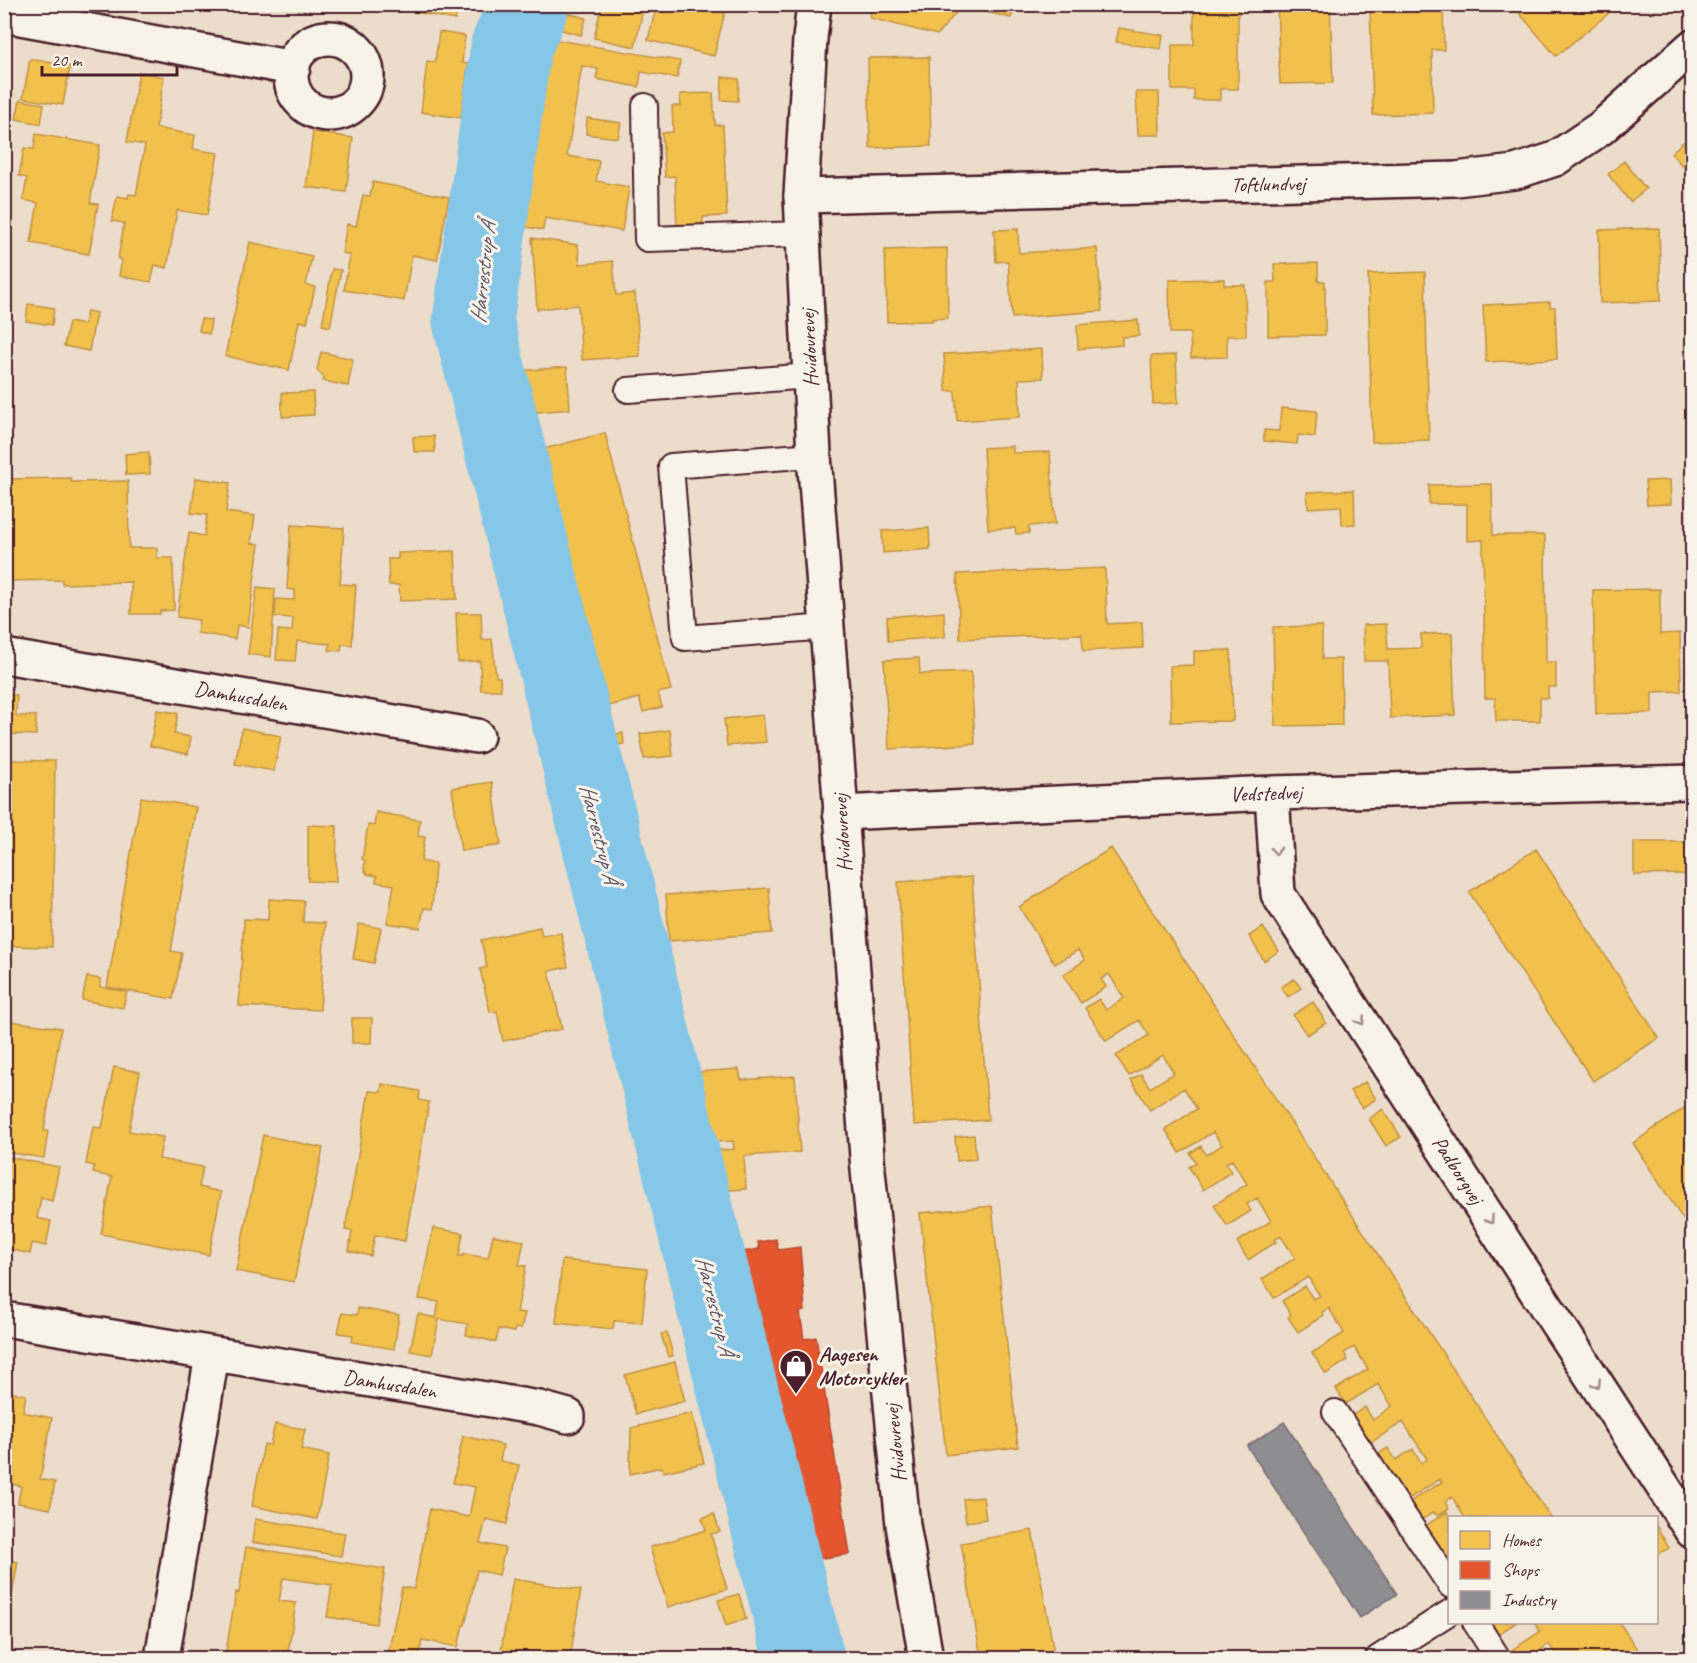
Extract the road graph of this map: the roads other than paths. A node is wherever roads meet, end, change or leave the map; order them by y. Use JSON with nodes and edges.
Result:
{"nodes":[{"id":1,"x":814,"y":4,"type":"edge"},
{"id":2,"x":4,"y":15,"type":"edge"},
{"id":3,"x":1692,"y":47,"type":"edge"},
{"id":4,"x":293,"y":68,"type":"dead end"},
{"id":5,"x":645,"y":106,"type":"dead end"},
{"id":6,"x":801,"y":196,"type":"junction"},
{"id":7,"x":803,"y":234,"type":"junction"},
{"id":8,"x":810,"y":376,"type":"junction"},
{"id":9,"x":628,"y":390,"type":"dead end"},
{"id":10,"x":814,"y":455,"type":"junction"},
{"id":11,"x":828,"y":627,"type":"junction"},
{"id":12,"x":4,"y":656,"type":"edge"},
{"id":13,"x":477,"y":736,"type":"dead end"},
{"id":14,"x":1692,"y":782,"type":"edge"},
{"id":15,"x":1272,"y":793,"type":"junction"},
{"id":16,"x":840,"y":813,"type":"junction"},
{"id":17,"x":4,"y":1319,"type":"edge"},
{"id":18,"x":212,"y":1355,"type":"junction"},
{"id":19,"x":1335,"y":1412,"type":"dead end"},
{"id":20,"x":568,"y":1416,"type":"dead end"},
{"id":21,"x":1692,"y":1531,"type":"edge"},
{"id":22,"x":1448,"y":1583,"type":"edge"},
{"id":23,"x":1448,"y":1613,"type":"edge"},
{"id":24,"x":1475,"y":1624,"type":"edge"},
{"id":25,"x":162,"y":1659,"type":"edge"},
{"id":26,"x":926,"y":1659,"type":"edge"},
{"id":27,"x":1377,"y":1659,"type":"edge"},
{"id":28,"x":1498,"y":1659,"type":"edge"}],
"edges":[{"from":1,"to":6,"type":"street","name":"Hvidovrevej"},
{"from":2,"to":4,"type":"street"},
{"from":3,"to":6,"type":"street","name":"Toftlundvej"},
{"from":5,"to":7,"type":"lane"},
{"from":6,"to":7,"type":"street","name":"Hvidovrevej"},
{"from":7,"to":8,"type":"street","name":"Hvidovrevej"},
{"from":8,"to":9,"type":"lane"},
{"from":8,"to":10,"type":"street","name":"Hvidovrevej"},
{"from":10,"to":11,"type":"street","name":"Hvidovrevej"},
{"from":10,"to":11,"type":"lane"},
{"from":11,"to":16,"type":"street","name":"Hvidovrevej"},
{"from":12,"to":13,"type":"street","name":"Damhusdalen"},
{"from":14,"to":15,"type":"street","name":"Vedstedvej"},
{"from":15,"to":16,"type":"street","name":"Vedstedvej"},
{"from":15,"to":21,"type":"street","name":"Padborgvej","one_way":true},
{"from":16,"to":26,"type":"street","name":"Hvidovrevej"},
{"from":17,"to":18,"type":"street","name":"Damhusdalen"},
{"from":18,"to":20,"type":"street","name":"Damhusdalen"},
{"from":18,"to":25,"type":"street"},
{"from":19,"to":22,"type":"lane"},
{"from":23,"to":27,"type":"lane"},
{"from":24,"to":28,"type":"lane"}]}
